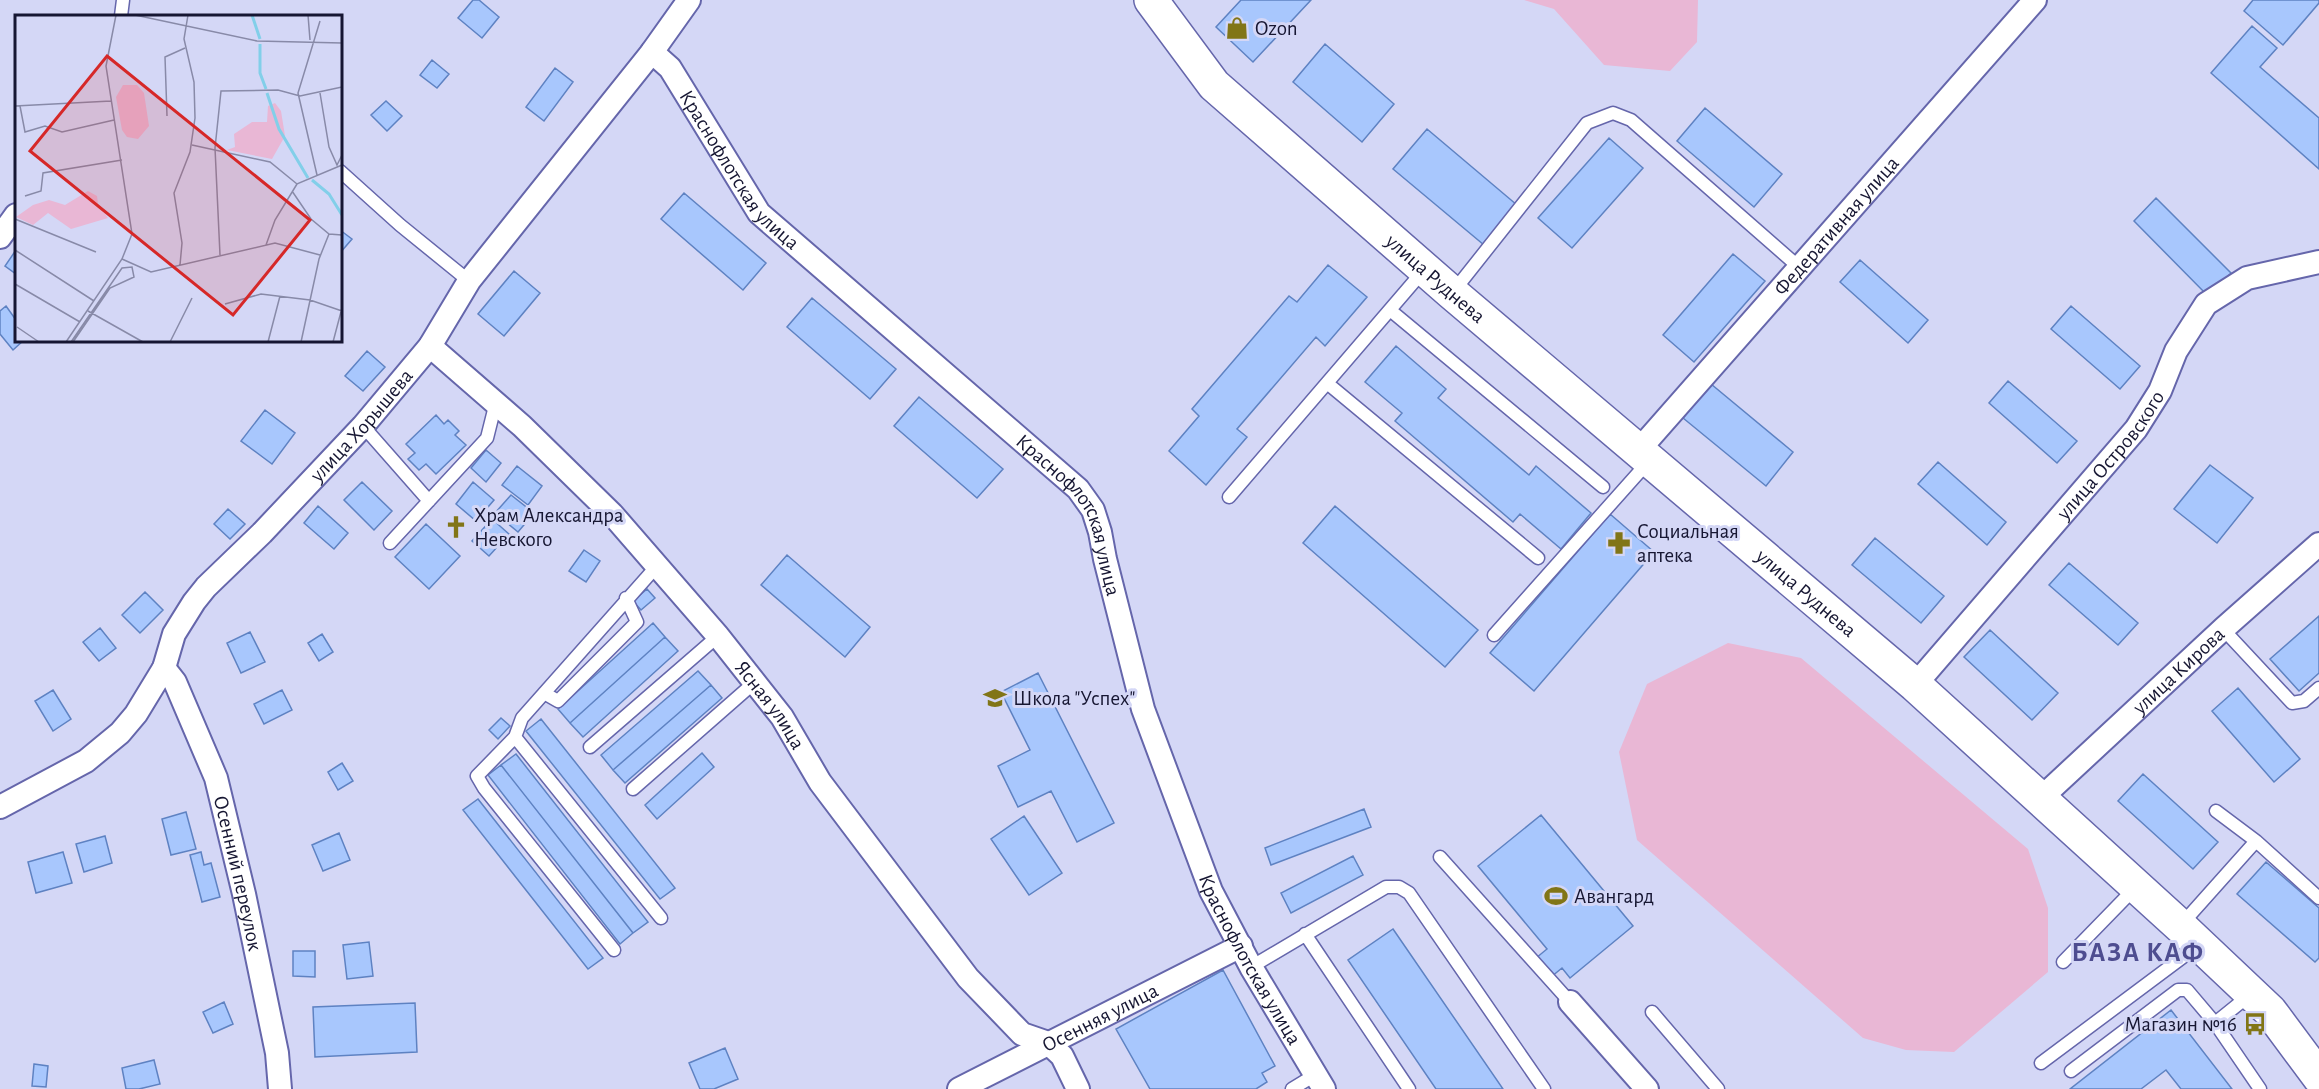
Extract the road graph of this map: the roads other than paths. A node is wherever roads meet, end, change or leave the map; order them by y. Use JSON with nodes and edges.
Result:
{"nodes":[{"id":1,"x":123,"y":0,"type":"edge"},
{"id":2,"x":689,"y":0,"type":"edge"},
{"id":3,"x":1151,"y":0,"type":"edge"},
{"id":4,"x":2035,"y":0,"type":"edge"},
{"id":5,"x":121,"y":15,"type":"edge"},
{"id":6,"x":652,"y":52,"type":"junction"},
{"id":7,"x":342,"y":173,"type":"edge"},
{"id":8,"x":15,"y":216,"type":"edge"},
{"id":9,"x":0,"y":237,"type":"edge"},
{"id":10,"x":2319,"y":262,"type":"edge"},
{"id":11,"x":1800,"y":268,"type":"junction"},
{"id":12,"x":1425,"y":269,"type":"junction"},
{"id":13,"x":470,"y":281,"type":"junction"},
{"id":14,"x":1452,"y":293,"type":"junction"},
{"id":15,"x":1390,"y":310,"type":"junction"},
{"id":16,"x":430,"y":346,"type":"junction"},
{"id":17,"x":1327,"y":383,"type":"junction"},
{"id":18,"x":496,"y":402,"type":"junction"},
{"id":19,"x":363,"y":426,"type":"junction"},
{"id":20,"x":1644,"y":455,"type":"junction"},
{"id":21,"x":1603,"y":487,"type":"dead end"},
{"id":22,"x":1229,"y":497,"type":"dead end"},
{"id":23,"x":429,"y":501,"type":"junction"},
{"id":24,"x":390,"y":543,"type":"dead end"},
{"id":25,"x":2319,"y":544,"type":"edge"},
{"id":26,"x":1538,"y":558,"type":"dead end"},
{"id":27,"x":656,"y":567,"type":"junction"},
{"id":28,"x":626,"y":597,"type":"junction"},
{"id":29,"x":2223,"y":629,"type":"junction"},
{"id":30,"x":1494,"y":635,"type":"dead end"},
{"id":31,"x":718,"y":636,"type":"junction"},
{"id":32,"x":164,"y":668,"type":"junction"},
{"id":33,"x":754,"y":682,"type":"junction"},
{"id":34,"x":1915,"y":686,"type":"junction"},
{"id":35,"x":2319,"y":688,"type":"edge"},
{"id":36,"x":544,"y":693,"type":"junction"},
{"id":37,"x":515,"y":737,"type":"junction"},
{"id":38,"x":590,"y":747,"type":"dead end"},
{"id":39,"x":633,"y":789,"type":"dead end"},
{"id":40,"x":2040,"y":800,"type":"junction"},
{"id":41,"x":0,"y":807,"type":"edge"},
{"id":42,"x":2216,"y":811,"type":"dead end"},
{"id":43,"x":2256,"y":841,"type":"junction"},
{"id":44,"x":1440,"y":857,"type":"dead end"},
{"id":45,"x":2136,"y":886,"type":"junction"},
{"id":46,"x":2319,"y":898,"type":"edge"},
{"id":47,"x":661,"y":918,"type":"dead end"},
{"id":48,"x":1305,"y":934,"type":"junction"},
{"id":49,"x":2190,"y":935,"type":"junction"},
{"id":50,"x":1241,"y":946,"type":"junction"},
{"id":51,"x":614,"y":950,"type":"dead end"},
{"id":52,"x":2063,"y":962,"type":"dead end"},
{"id":53,"x":1251,"y":967,"type":"junction"},
{"id":54,"x":2252,"y":993,"type":"junction"},
{"id":55,"x":1570,"y":1002,"type":"joint"},
{"id":56,"x":1652,"y":1012,"type":"dead end"},
{"id":57,"x":2216,"y":1023,"type":"junction"},
{"id":58,"x":1048,"y":1043,"type":"junction"},
{"id":59,"x":2041,"y":1063,"type":"dead end"},
{"id":60,"x":2071,"y":1071,"type":"dead end"},
{"id":61,"x":2319,"y":1077,"type":"edge"},
{"id":62,"x":1319,"y":1082,"type":"edge"},
{"id":63,"x":280,"y":1089,"type":"edge"},
{"id":64,"x":959,"y":1089,"type":"edge"},
{"id":65,"x":1078,"y":1089,"type":"edge"},
{"id":66,"x":1292,"y":1089,"type":"edge"},
{"id":67,"x":1409,"y":1089,"type":"edge"},
{"id":68,"x":1544,"y":1089,"type":"edge"},
{"id":69,"x":1647,"y":1089,"type":"edge"},
{"id":70,"x":1718,"y":1089,"type":"edge"},
{"id":71,"x":2260,"y":1089,"type":"edge"}],
"edges":[{"from":1,"to":5,"type":"lane"},
{"from":2,"to":6,"type":"street","name":"улица Хорышева"},
{"from":3,"to":12,"type":"main road","name":"улица Руднева"},
{"from":4,"to":11,"type":"street","name":"Федеративная улица"},
{"from":6,"to":13,"type":"street","name":"улица Хорышева"},
{"from":6,"to":50,"type":"street","name":"Краснофлотская улица"},
{"from":7,"to":13,"type":"lane"},
{"from":8,"to":9,"type":"street"},
{"from":10,"to":34,"type":"street","name":"улица Островского"},
{"from":11,"to":14,"type":"lane"},
{"from":11,"to":20,"type":"street","name":"Федеративная улица"},
{"from":12,"to":14,"type":"main road","name":"улица Руднева"},
{"from":12,"to":15,"type":"lane"},
{"from":13,"to":16,"type":"street","name":"улица Хорышева"},
{"from":14,"to":20,"type":"main road","name":"улица Руднева"},
{"from":15,"to":17,"type":"lane"},
{"from":15,"to":21,"type":"lane"},
{"from":16,"to":18,"type":"street","name":"Ясная улица"},
{"from":16,"to":19,"type":"street","name":"улица Хорышева"},
{"from":17,"to":22,"type":"lane"},
{"from":17,"to":26,"type":"lane"},
{"from":18,"to":23,"type":"lane"},
{"from":18,"to":27,"type":"street","name":"Ясная улица"},
{"from":19,"to":23,"type":"lane"},
{"from":19,"to":32,"type":"street","name":"улица Хорышева"},
{"from":20,"to":30,"type":"lane"},
{"from":20,"to":34,"type":"main road","name":"улица Руднева"},
{"from":23,"to":24,"type":"lane"},
{"from":25,"to":29,"type":"street","name":"улица Кирова"},
{"from":27,"to":28,"type":"lane"},
{"from":27,"to":31,"type":"street","name":"Ясная улица"},
{"from":28,"to":36,"type":"lane"},
{"from":28,"to":36,"type":"lane"},
{"from":29,"to":35,"type":"lane"},
{"from":29,"to":40,"type":"street","name":"улица Кирова"},
{"from":31,"to":33,"type":"street","name":"Ясная улица"},
{"from":31,"to":38,"type":"lane"},
{"from":32,"to":41,"type":"street","name":"улица Хорышева"},
{"from":32,"to":63,"type":"street","name":"Осенний переулок"},
{"from":33,"to":39,"type":"lane"},
{"from":33,"to":58,"type":"street","name":"Ясная улица"},
{"from":34,"to":40,"type":"main road","name":"улица Руднева"},
{"from":36,"to":37,"type":"lane"},
{"from":37,"to":47,"type":"lane"},
{"from":37,"to":51,"type":"lane"},
{"from":40,"to":45,"type":"main road","name":"улица Руднева"},
{"from":42,"to":43,"type":"lane"},
{"from":43,"to":46,"type":"lane"},
{"from":43,"to":49,"type":"lane"},
{"from":44,"to":55,"type":"lane"},
{"from":45,"to":49,"type":"main road","name":"улица Руднева"},
{"from":45,"to":52,"type":"lane"},
{"from":48,"to":53,"type":"lane"},
{"from":48,"to":67,"type":"lane"},
{"from":48,"to":68,"type":"lane"},
{"from":49,"to":54,"type":"main road","name":"улица Руднева"},
{"from":49,"to":59,"type":"lane"},
{"from":50,"to":53,"type":"street","name":"Краснофлотская улица"},
{"from":50,"to":58,"type":"street","name":"Осенняя улица"},
{"from":53,"to":62,"type":"street","name":"Краснофлотская улица"},
{"from":54,"to":57,"type":"lane"},
{"from":54,"to":61,"type":"main road","name":"улица Руднева"},
{"from":55,"to":69,"type":"street"},
{"from":56,"to":70,"type":"lane"},
{"from":57,"to":60,"type":"lane"},
{"from":57,"to":71,"type":"lane"},
{"from":58,"to":64,"type":"street","name":"Осенняя улица"},
{"from":58,"to":65,"type":"street","name":"Ясная улица"},
{"from":62,"to":66,"type":"lane"}]}
